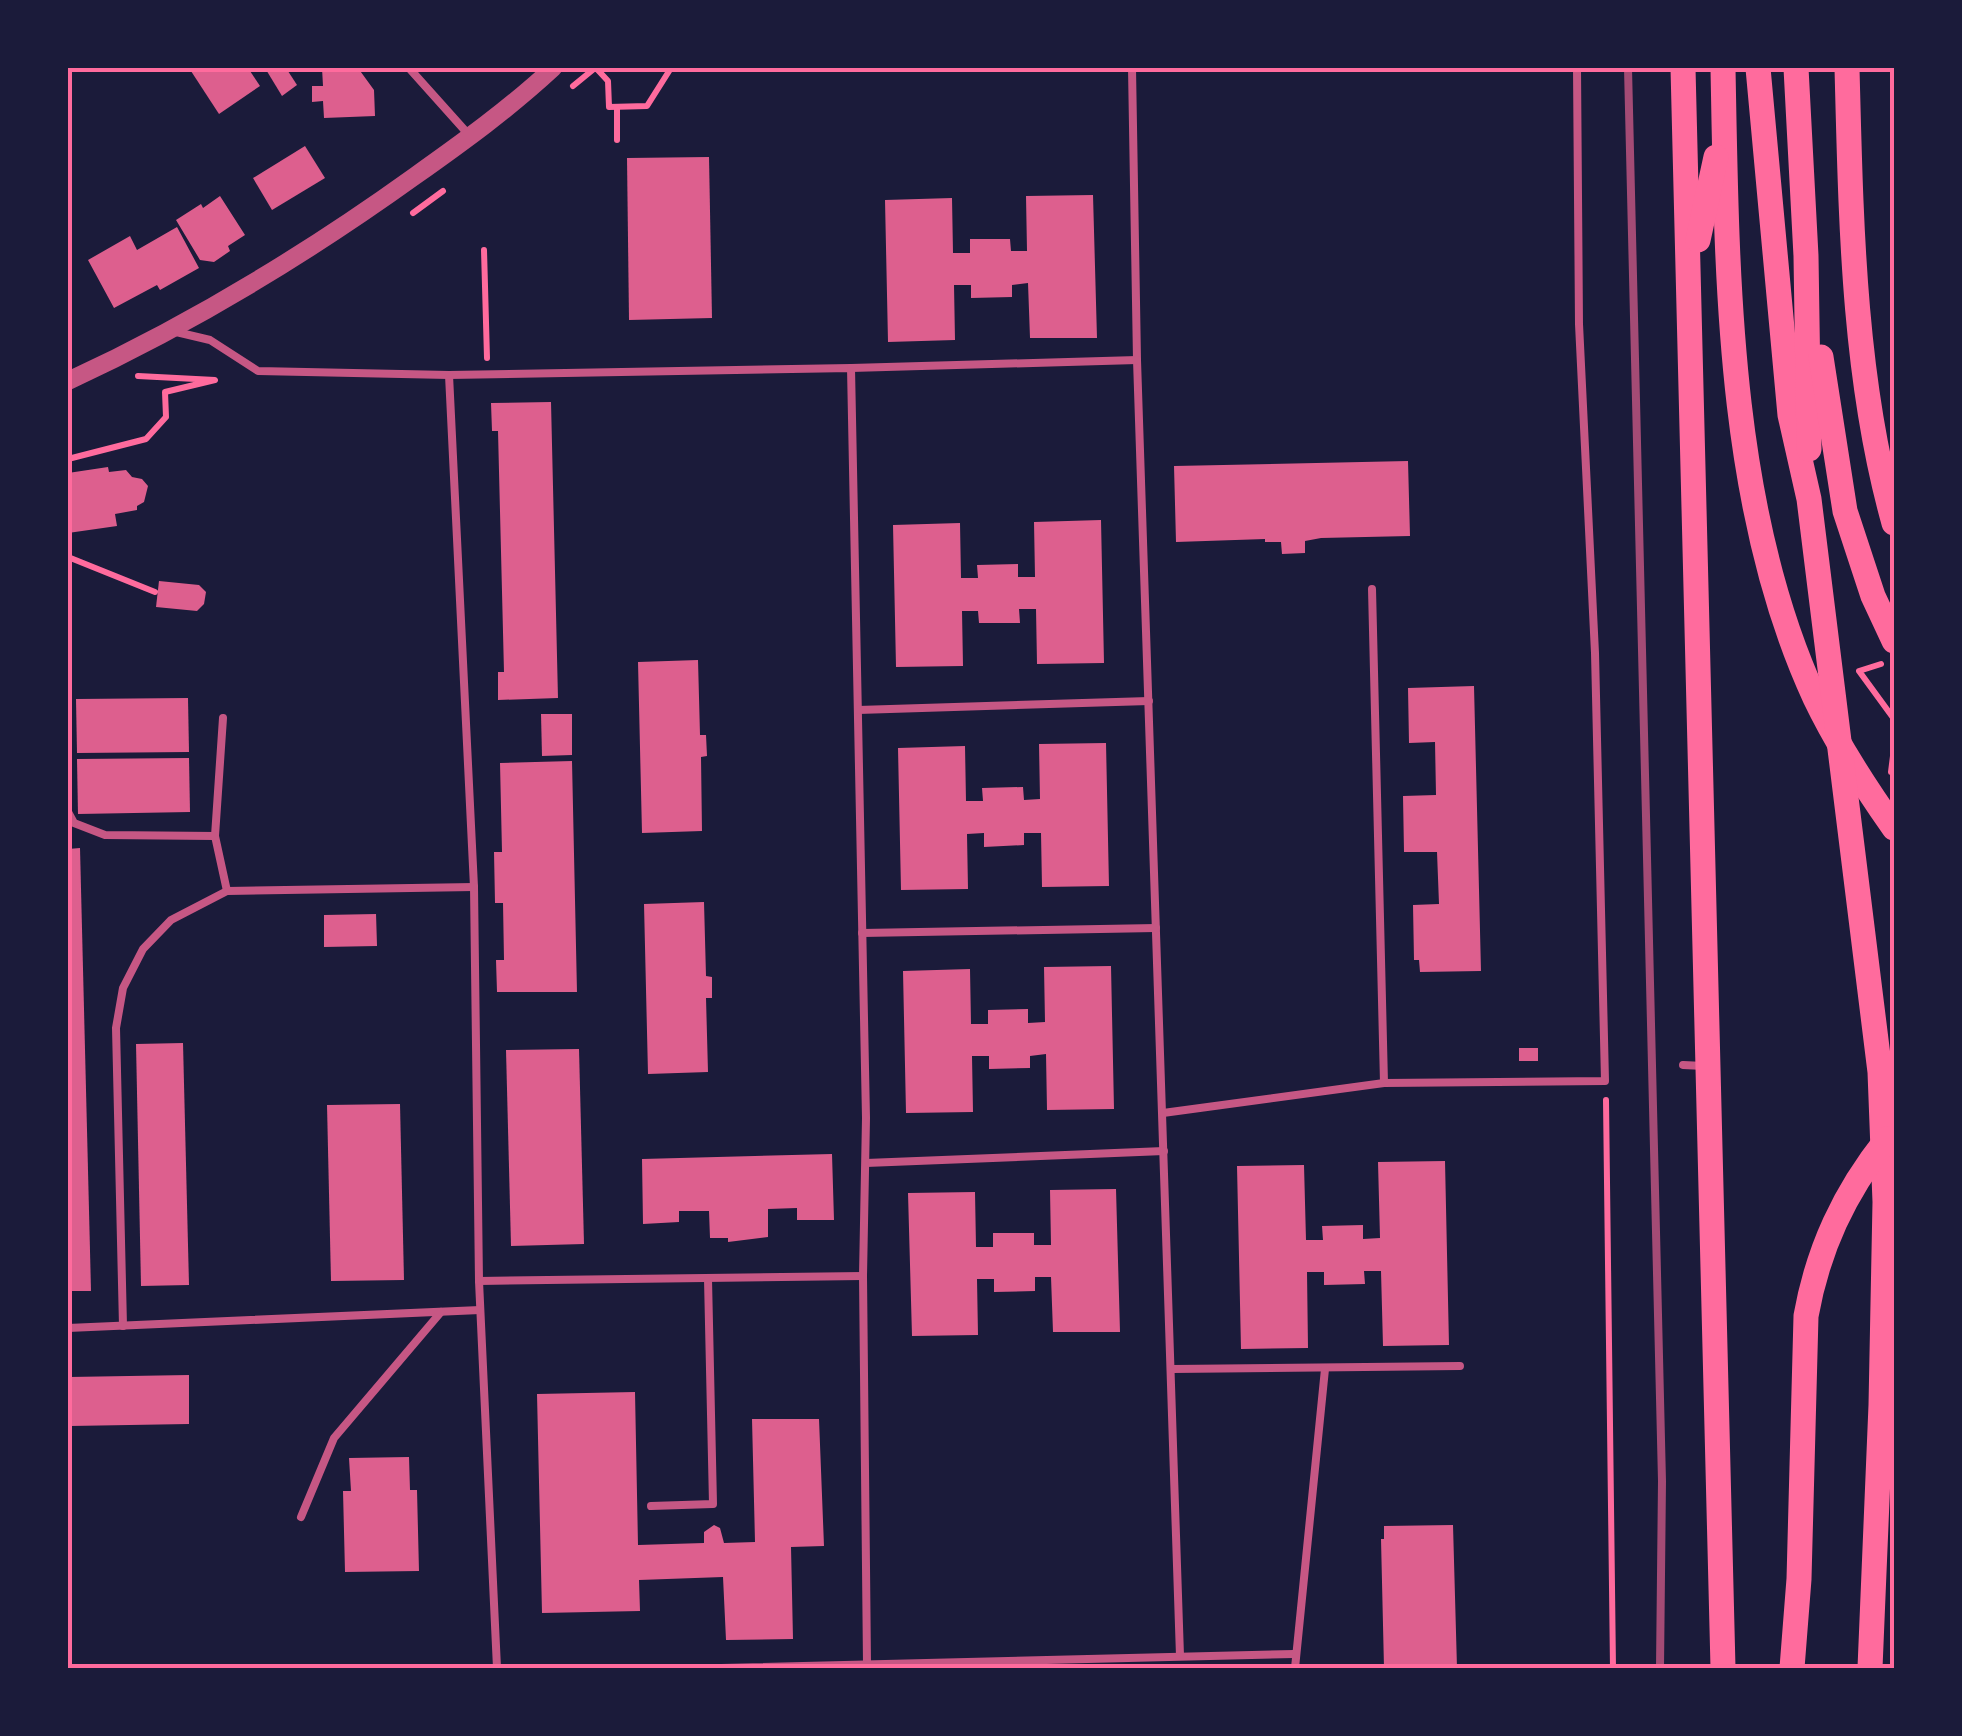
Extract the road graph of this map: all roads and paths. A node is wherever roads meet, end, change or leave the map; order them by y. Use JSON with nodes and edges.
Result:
{"nodes":[{"id":1,"x":409,"y":68,"type":"edge"},
{"id":2,"x":553,"y":68,"type":"edge"},
{"id":3,"x":596,"y":68,"type":"edge"},
{"id":4,"x":671,"y":68,"type":"edge"},
{"id":5,"x":1132,"y":68,"type":"edge"},
{"id":6,"x":1577,"y":68,"type":"edge"},
{"id":7,"x":1683,"y":68,"type":"edge"},
{"id":8,"x":1710,"y":68,"type":"edge"},
{"id":9,"x":1723,"y":68,"type":"edge"},
{"id":10,"x":1758,"y":68,"type":"edge"},
{"id":11,"x":1796,"y":68,"type":"edge"},
{"id":12,"x":1847,"y":68,"type":"edge"},
{"id":13,"x":617,"y":107,"type":"junction"},
{"id":14,"x":1724,"y":119,"type":"junction"},
{"id":15,"x":470,"y":136,"type":"junction"},
{"id":16,"x":617,"y":140,"type":"dead end"},
{"id":17,"x":484,"y":250,"type":"dead end"},
{"id":18,"x":1806,"y":256,"type":"junction"},
{"id":19,"x":1690,"y":279,"type":"junction"},
{"id":20,"x":172,"y":331,"type":"junction"},
{"id":21,"x":1137,"y":360,"type":"junction"},
{"id":22,"x":851,"y":368,"type":"junction"},
{"id":23,"x":487,"y":374,"type":"junction"},
{"id":24,"x":449,"y":375,"type":"junction"},
{"id":25,"x":137,"y":376,"type":"dead end"},
{"id":26,"x":164,"y":379,"type":"junction"},
{"id":27,"x":68,"y":381,"type":"edge"},
{"id":28,"x":165,"y":392,"type":"junction"},
{"id":29,"x":68,"y":459,"type":"edge"},
{"id":30,"x":1809,"y":499,"type":"junction"},
{"id":31,"x":1894,"y":523,"type":"edge"},
{"id":32,"x":68,"y":557,"type":"edge"},
{"id":33,"x":1372,"y":588,"type":"dead end"},
{"id":34,"x":155,"y":592,"type":"dead end"},
{"id":35,"x":1894,"y":641,"type":"edge"},
{"id":36,"x":1859,"y":671,"type":"dead end"},
{"id":37,"x":1149,"y":700,"type":"junction"},
{"id":38,"x":858,"y":710,"type":"junction"},
{"id":39,"x":224,"y":718,"type":"dead end"},
{"id":40,"x":1894,"y":719,"type":"edge"},
{"id":41,"x":1894,"y":748,"type":"edge"},
{"id":42,"x":1893,"y":783,"type":"edge"},
{"id":43,"x":68,"y":812,"type":"edge"},
{"id":44,"x":1888,"y":819,"type":"edge"},
{"id":45,"x":215,"y":836,"type":"junction"},
{"id":46,"x":474,"y":888,"type":"junction"},
{"id":47,"x":228,"y":891,"type":"junction"},
{"id":48,"x":1156,"y":928,"type":"junction"},
{"id":49,"x":862,"y":933,"type":"junction"},
{"id":50,"x":1605,"y":1081,"type":"junction"},
{"id":51,"x":1384,"y":1083,"type":"junction"},
{"id":52,"x":1163,"y":1113,"type":"junction"},
{"id":53,"x":1894,"y":1130,"type":"edge"},
{"id":54,"x":1164,"y":1151,"type":"junction"},
{"id":55,"x":866,"y":1163,"type":"junction"},
{"id":56,"x":864,"y":1276,"type":"junction"},
{"id":57,"x":708,"y":1279,"type":"junction"},
{"id":58,"x":479,"y":1281,"type":"junction"},
{"id":59,"x":480,"y":1310,"type":"junction"},
{"id":60,"x":441,"y":1312,"type":"junction"},
{"id":61,"x":122,"y":1326,"type":"junction"},
{"id":62,"x":68,"y":1328,"type":"edge"},
{"id":63,"x":1460,"y":1366,"type":"dead end"},
{"id":64,"x":1172,"y":1368,"type":"junction"},
{"id":65,"x":1325,"y":1368,"type":"junction"},
{"id":66,"x":1894,"y":1432,"type":"edge"},
{"id":67,"x":1879,"y":1460,"type":"junction"},
{"id":68,"x":651,"y":1506,"type":"dead end"},
{"id":69,"x":300,"y":1517,"type":"dead end"},
{"id":70,"x":1294,"y":1654,"type":"junction"},
{"id":71,"x":1180,"y":1656,"type":"junction"},
{"id":72,"x":868,"y":1664,"type":"junction"},
{"id":73,"x":842,"y":1666,"type":"edge"},
{"id":74,"x":497,"y":1668,"type":"edge"},
{"id":75,"x":721,"y":1668,"type":"edge"},
{"id":76,"x":1294,"y":1668,"type":"edge"},
{"id":77,"x":1614,"y":1668,"type":"edge"},
{"id":78,"x":1723,"y":1668,"type":"edge"},
{"id":79,"x":1792,"y":1668,"type":"edge"},
{"id":80,"x":1870,"y":1668,"type":"edge"}],
"edges":[{"from":1,"to":15,"type":"lane"},
{"from":2,"to":15,"type":"street"},
{"from":3,"to":13,"type":"path"},
{"from":4,"to":13,"type":"path"},
{"from":5,"to":21,"type":"lane"},
{"from":6,"to":50,"type":"lane"},
{"from":7,"to":19,"type":"main road"},
{"from":8,"to":14,"type":"main road"},
{"from":9,"to":14,"type":"main road"},
{"from":10,"to":30,"type":"main road"},
{"from":11,"to":18,"type":"main road"},
{"from":12,"to":31,"type":"main road"},
{"from":13,"to":16,"type":"path"},
{"from":14,"to":19,"type":"main road"},
{"from":14,"to":44,"type":"main road"},
{"from":15,"to":20,"type":"street"},
{"from":17,"to":23,"type":"path"},
{"from":18,"to":30,"type":"main road"},
{"from":18,"to":35,"type":"main road"},
{"from":19,"to":78,"type":"main road"},
{"from":20,"to":24,"type":"lane"},
{"from":20,"to":27,"type":"street"},
{"from":21,"to":22,"type":"lane"},
{"from":21,"to":37,"type":"lane"},
{"from":22,"to":23,"type":"lane"},
{"from":22,"to":38,"type":"lane"},
{"from":23,"to":24,"type":"lane"},
{"from":24,"to":46,"type":"lane"},
{"from":25,"to":26,"type":"path"},
{"from":26,"to":28,"type":"path"},
{"from":26,"to":28,"type":"path"},
{"from":28,"to":29,"type":"path"},
{"from":30,"to":67,"type":"main road"},
{"from":32,"to":34,"type":"path"},
{"from":33,"to":51,"type":"lane"},
{"from":36,"to":40,"type":"path"},
{"from":37,"to":38,"type":"lane"},
{"from":37,"to":48,"type":"lane"},
{"from":38,"to":49,"type":"lane"},
{"from":39,"to":45,"type":"lane"},
{"from":41,"to":42,"type":"path"},
{"from":43,"to":45,"type":"lane"},
{"from":45,"to":47,"type":"lane"},
{"from":46,"to":47,"type":"lane"},
{"from":46,"to":58,"type":"lane"},
{"from":47,"to":61,"type":"lane"},
{"from":48,"to":49,"type":"lane"},
{"from":48,"to":52,"type":"lane"},
{"from":49,"to":55,"type":"lane"},
{"from":50,"to":51,"type":"lane"},
{"from":50,"to":77,"type":"path"},
{"from":51,"to":52,"type":"lane"},
{"from":52,"to":54,"type":"lane"},
{"from":53,"to":79,"type":"main road"},
{"from":54,"to":55,"type":"lane"},
{"from":54,"to":64,"type":"lane"},
{"from":55,"to":56,"type":"lane"},
{"from":56,"to":57,"type":"lane"},
{"from":56,"to":72,"type":"lane"},
{"from":57,"to":58,"type":"lane"},
{"from":57,"to":68,"type":"lane"},
{"from":58,"to":59,"type":"lane"},
{"from":59,"to":60,"type":"lane"},
{"from":59,"to":74,"type":"lane"},
{"from":60,"to":61,"type":"lane"},
{"from":60,"to":69,"type":"lane"},
{"from":61,"to":62,"type":"lane"},
{"from":63,"to":65,"type":"lane"},
{"from":64,"to":65,"type":"lane"},
{"from":64,"to":71,"type":"lane"},
{"from":65,"to":70,"type":"lane"},
{"from":66,"to":67,"type":"main road"},
{"from":67,"to":80,"type":"main road"},
{"from":70,"to":71,"type":"lane"},
{"from":70,"to":76,"type":"lane"},
{"from":71,"to":72,"type":"lane"},
{"from":72,"to":73,"type":"lane"},
{"from":73,"to":75,"type":"lane"}]}
